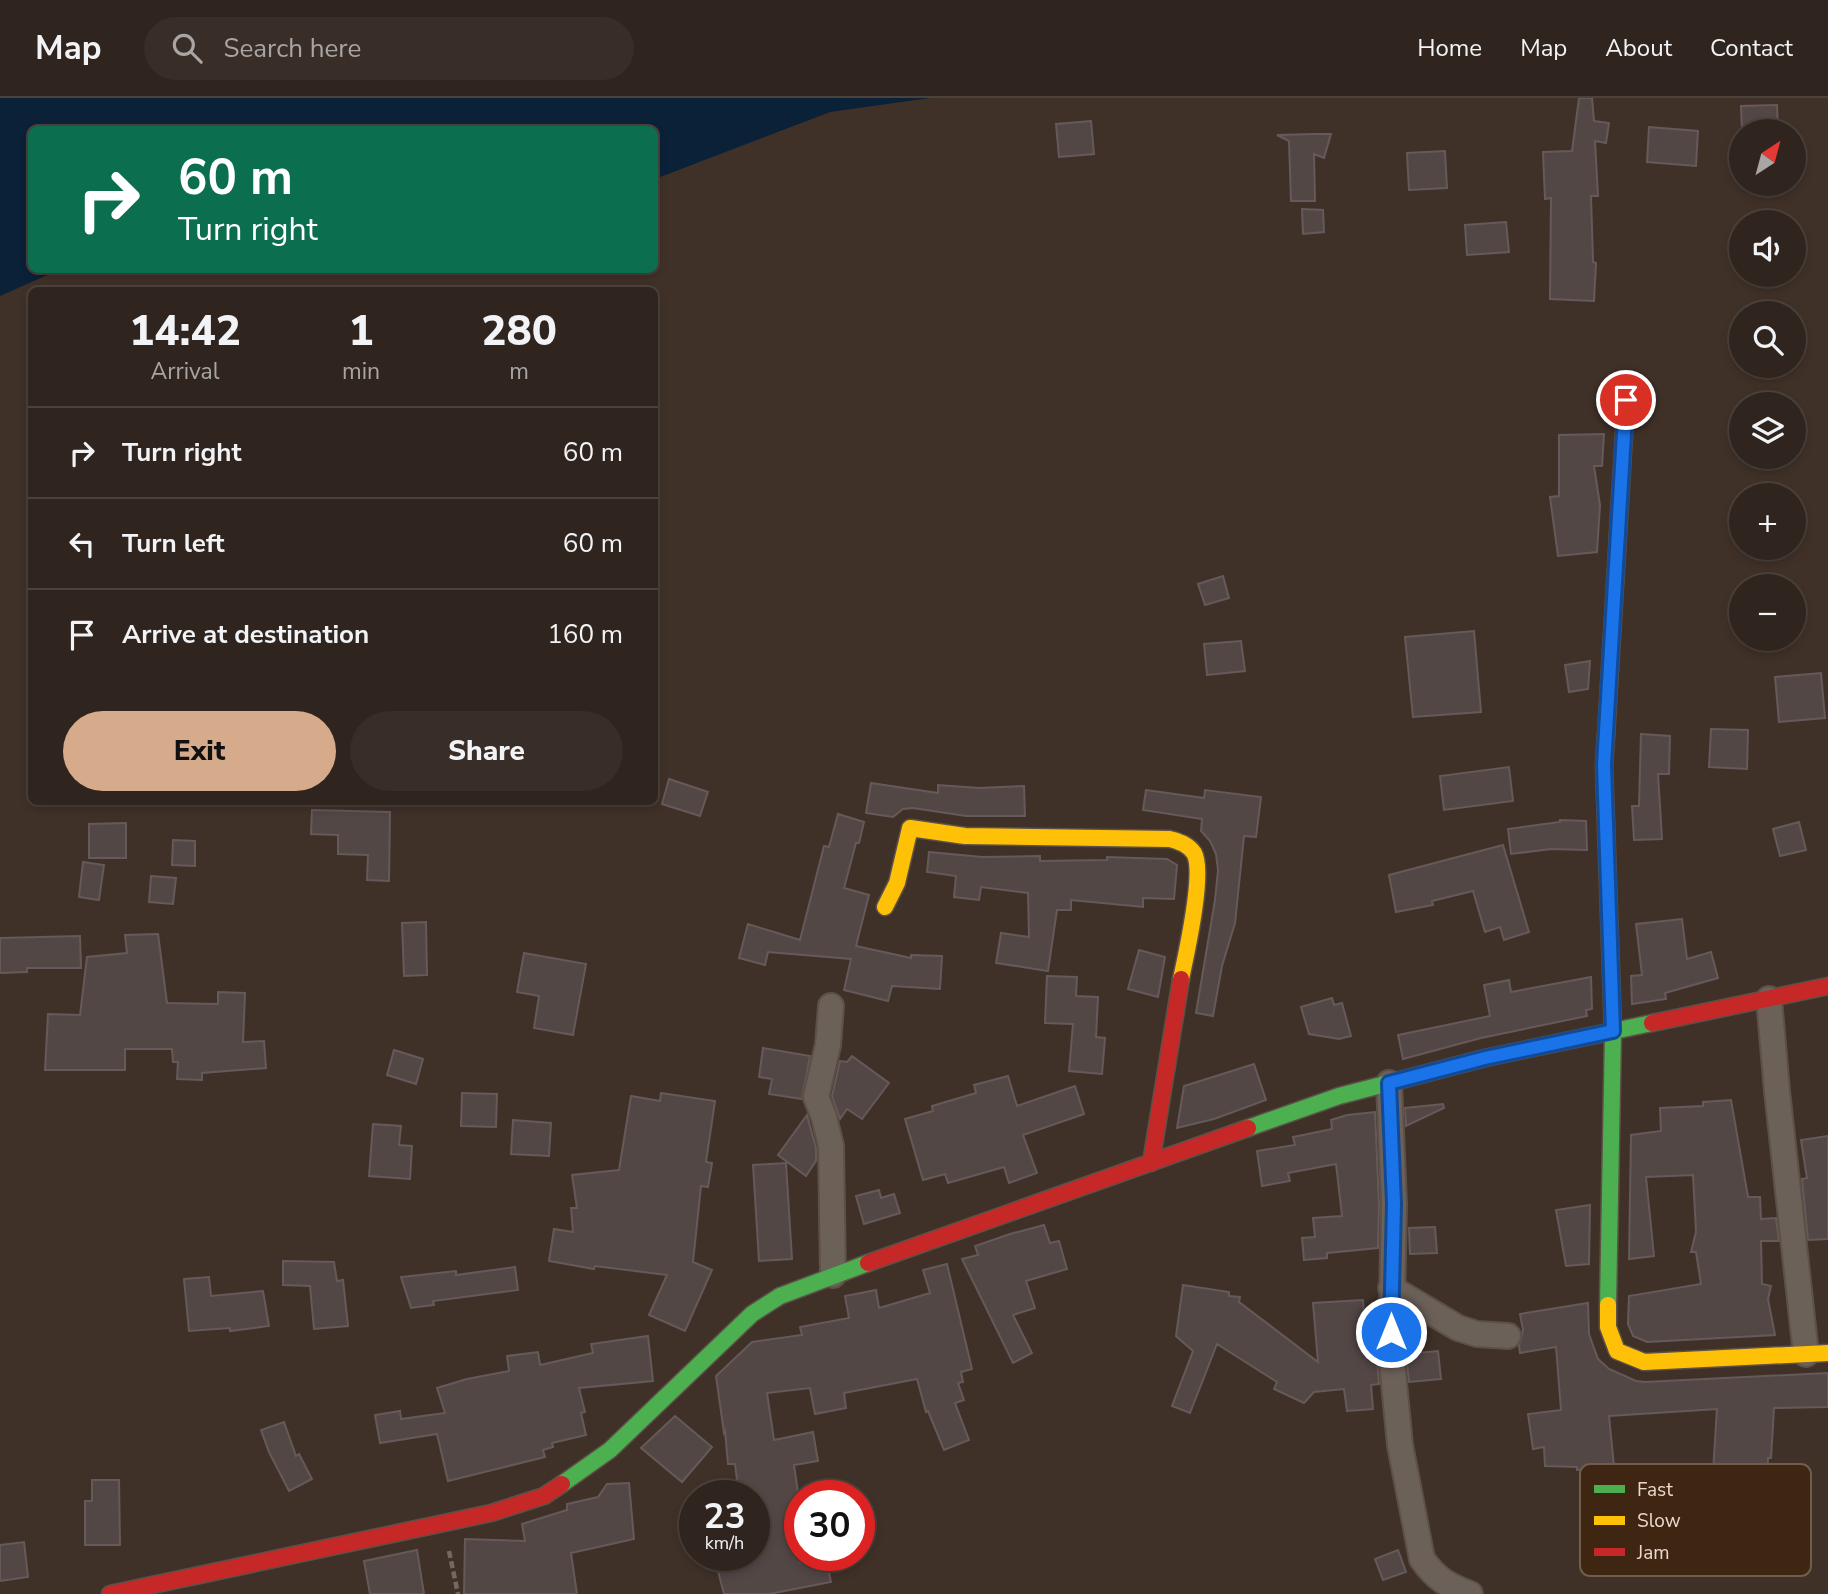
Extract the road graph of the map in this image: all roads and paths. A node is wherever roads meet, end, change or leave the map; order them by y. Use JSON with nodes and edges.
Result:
{"nodes":[{"id":1,"x":1626,"y":400,"type":"dead end"},
{"id":2,"x":885,"y":908,"type":"dead end"},
{"id":3,"x":1828,"y":986,"type":"edge"},
{"id":4,"x":1769,"y":999,"type":"junction"},
{"id":5,"x":831,"y":1006,"type":"dead end"},
{"id":6,"x":1613,"y":1031,"type":"junction"},
{"id":7,"x":1389,"y":1083,"type":"junction"},
{"id":8,"x":1151,"y":1163,"type":"junction"},
{"id":9,"x":833,"y":1275,"type":"junction"},
{"id":10,"x":1391,"y":1288,"type":"junction"},
{"id":11,"x":1508,"y":1336,"type":"dead end"},
{"id":12,"x":1817,"y":1354,"type":"edge"},
{"id":13,"x":442,"y":1523,"type":"junction"},
{"id":14,"x":110,"y":1594,"type":"edge"},
{"id":15,"x":458,"y":1594,"type":"edge"},
{"id":16,"x":1470,"y":1594,"type":"edge"}],
"edges":[{"from":1,"to":6,"type":"street"},
{"from":2,"to":8,"type":"street"},
{"from":3,"to":4,"type":"street"},
{"from":4,"to":6,"type":"street"},
{"from":4,"to":12,"type":"street"},
{"from":5,"to":9,"type":"street"},
{"from":6,"to":7,"type":"street"},
{"from":6,"to":12,"type":"street"},
{"from":7,"to":8,"type":"street"},
{"from":7,"to":10,"type":"street"},
{"from":8,"to":9,"type":"street"},
{"from":9,"to":13,"type":"street"},
{"from":10,"to":11,"type":"street"},
{"from":10,"to":16,"type":"street"},
{"from":13,"to":14,"type":"street"},
{"from":13,"to":15,"type":"path"}]}
